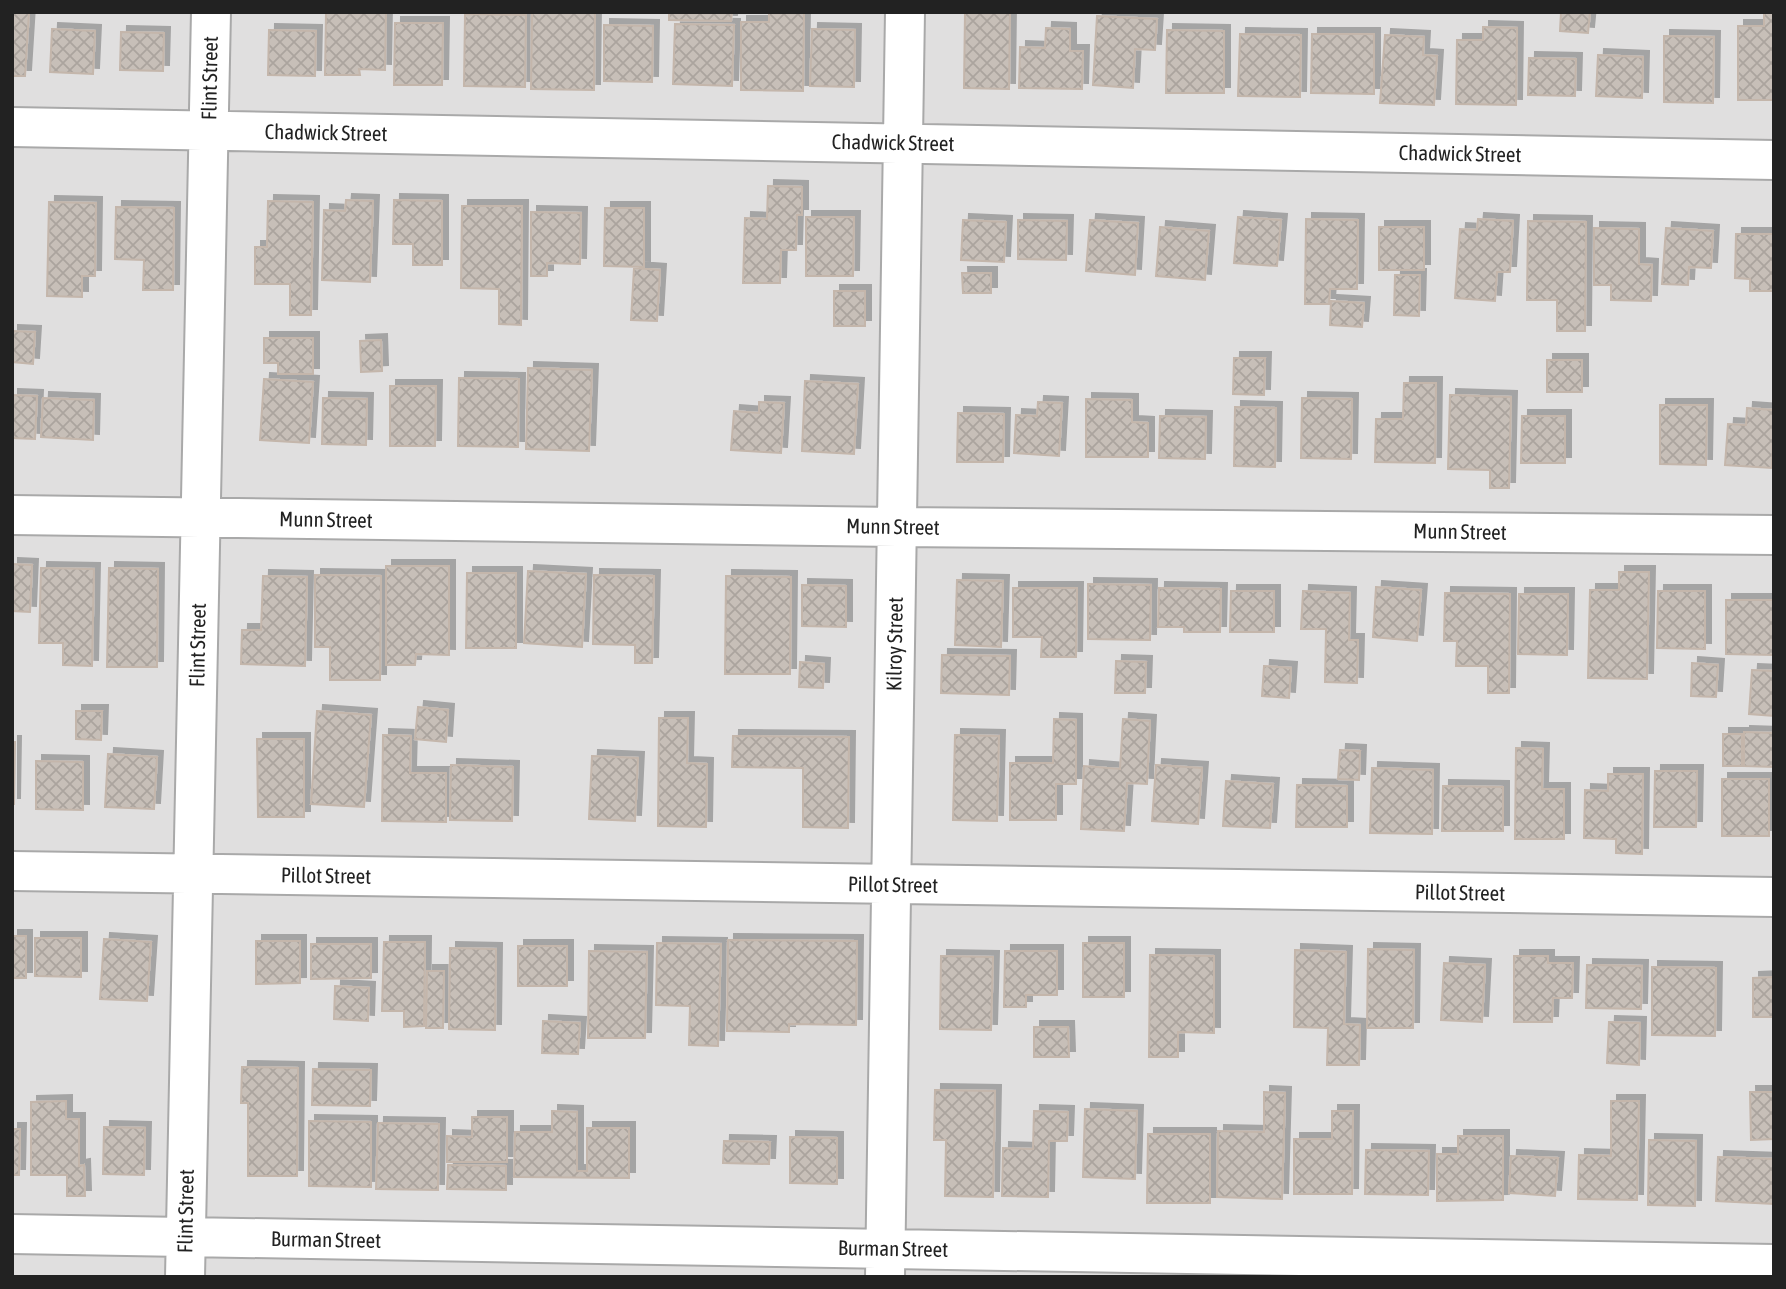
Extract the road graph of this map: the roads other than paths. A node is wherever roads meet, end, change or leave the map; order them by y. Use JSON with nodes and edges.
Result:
{"nodes":[{"id":1,"x":211,"y":12,"type":"edge"},
{"id":2,"x":905,"y":12,"type":"edge"},
{"id":3,"x":12,"y":127,"type":"edge"},
{"id":4,"x":209,"y":131,"type":"junction"},
{"id":5,"x":903,"y":143,"type":"junction"},
{"id":6,"x":1774,"y":160,"type":"edge"},
{"id":7,"x":12,"y":516,"type":"edge"},
{"id":8,"x":201,"y":518,"type":"junction"},
{"id":9,"x":897,"y":527,"type":"junction"},
{"id":10,"x":1774,"y":535,"type":"edge"},
{"id":11,"x":12,"y":871,"type":"edge"},
{"id":12,"x":193,"y":874,"type":"junction"},
{"id":13,"x":891,"y":884,"type":"junction"},
{"id":14,"x":1774,"y":897,"type":"edge"},
{"id":15,"x":12,"y":1234,"type":"edge"},
{"id":16,"x":186,"y":1237,"type":"junction"},
{"id":17,"x":885,"y":1263,"type":"edge"},
{"id":18,"x":1774,"y":1264,"type":"edge"},
{"id":19,"x":185,"y":1277,"type":"edge"}],
"edges":[{"from":1,"to":4,"type":"street","name":"Flint Street"},
{"from":2,"to":5,"type":"street","name":"Kilroy Street"},
{"from":3,"to":4,"type":"street","name":"Chadwick Street"},
{"from":4,"to":5,"type":"street","name":"Chadwick Street"},
{"from":4,"to":8,"type":"street","name":"Flint Street"},
{"from":5,"to":6,"type":"street","name":"Chadwick Street"},
{"from":5,"to":9,"type":"street","name":"Kilroy Street"},
{"from":7,"to":8,"type":"street","name":"Munn Street"},
{"from":8,"to":9,"type":"street","name":"Munn Street"},
{"from":8,"to":12,"type":"street","name":"Flint Street"},
{"from":9,"to":10,"type":"street","name":"Munn Street"},
{"from":9,"to":13,"type":"street","name":"Kilroy Street"},
{"from":11,"to":12,"type":"street","name":"Pillot Street"},
{"from":12,"to":13,"type":"street","name":"Pillot Street"},
{"from":12,"to":16,"type":"street","name":"Flint Street"},
{"from":13,"to":14,"type":"street","name":"Pillot Street"},
{"from":13,"to":17,"type":"street","name":"Kilroy Street"},
{"from":15,"to":16,"type":"street","name":"Burman Street"},
{"from":16,"to":17,"type":"street","name":"Burman Street"},
{"from":16,"to":19,"type":"street","name":"Flint Street"},
{"from":17,"to":18,"type":"street","name":"Burman Street"}]}
